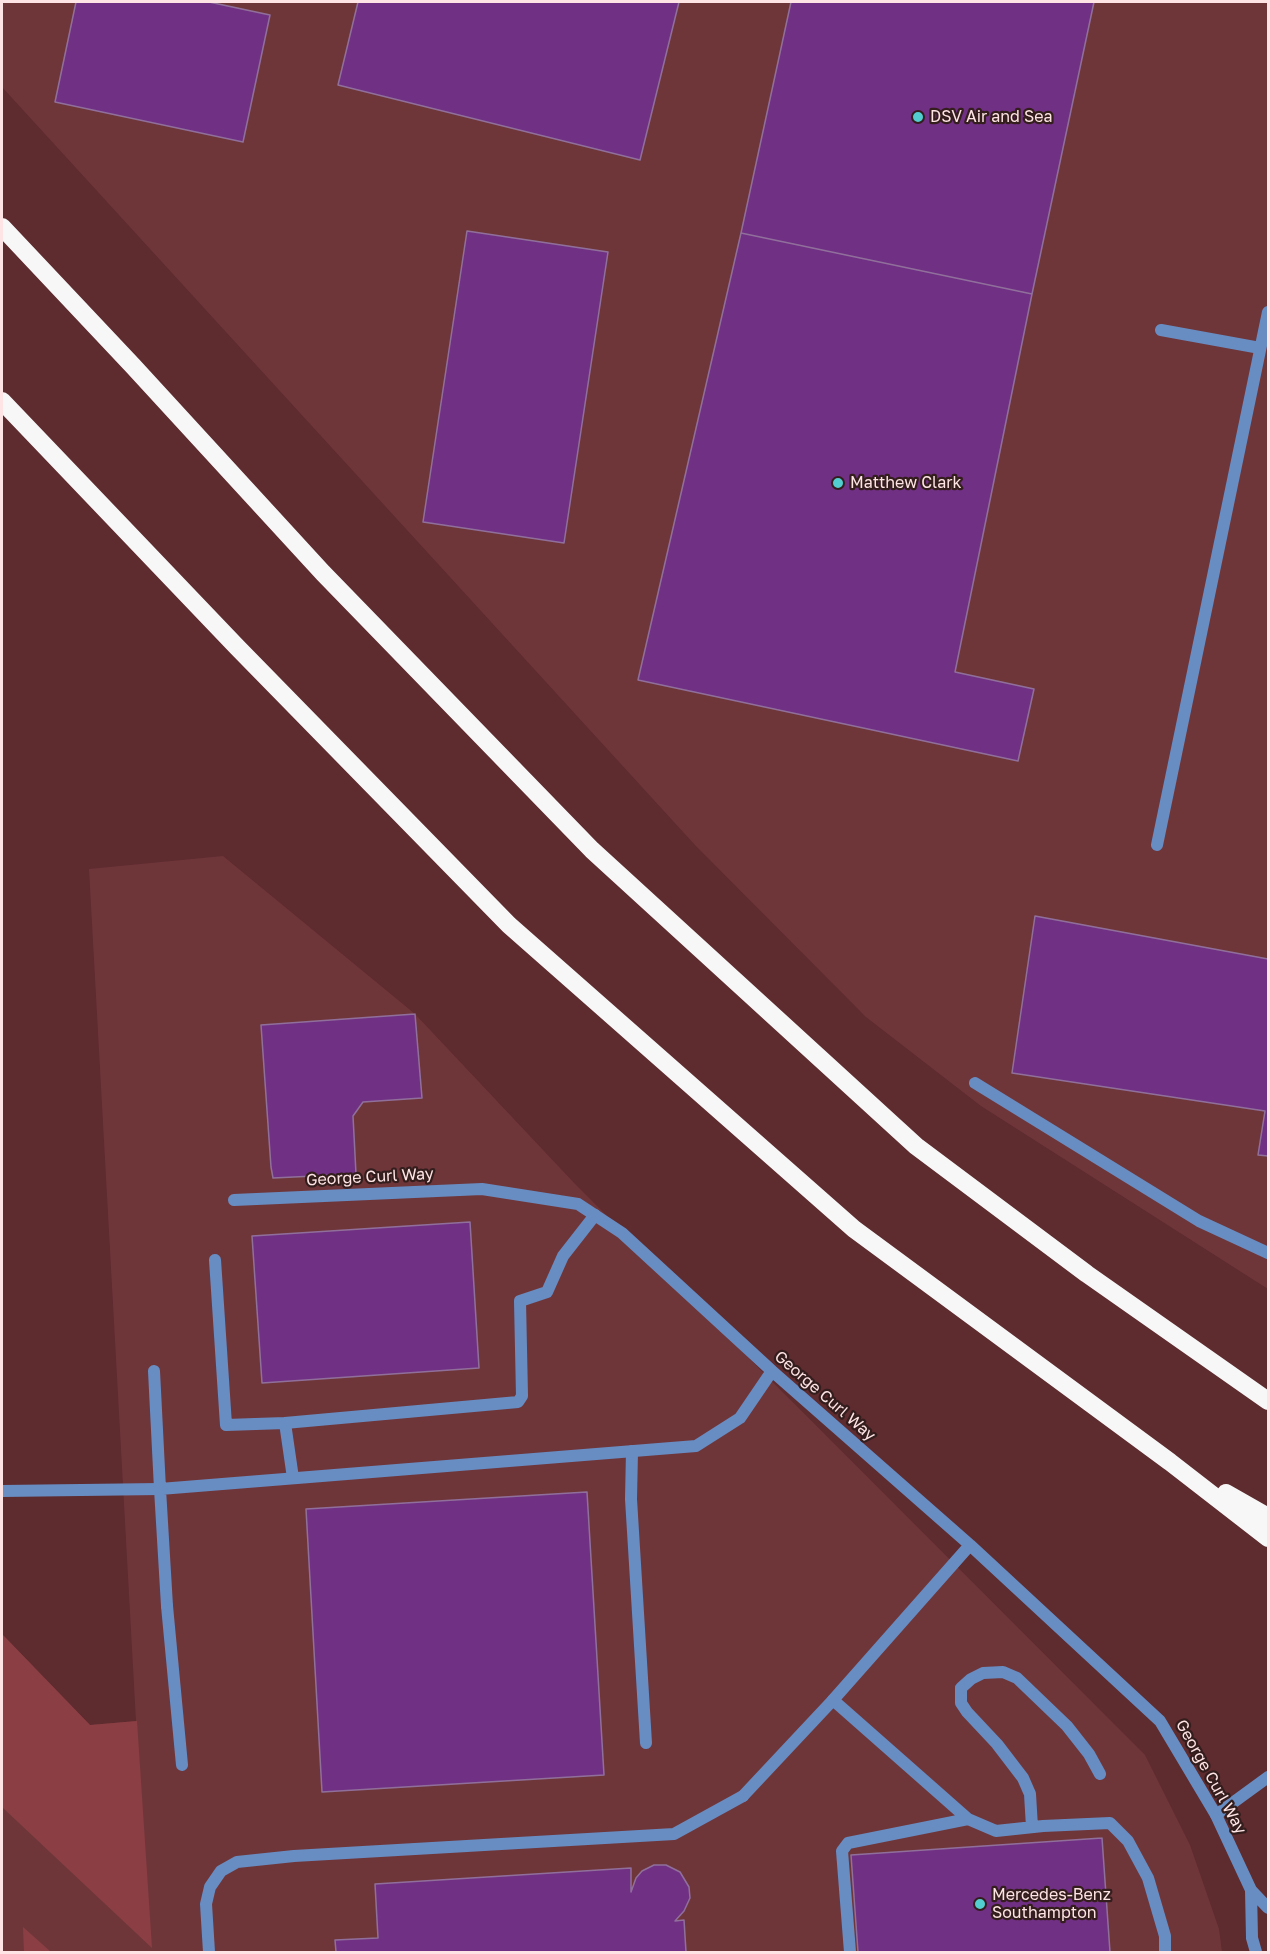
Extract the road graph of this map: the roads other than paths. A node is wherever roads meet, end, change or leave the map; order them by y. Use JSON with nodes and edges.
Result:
{"nodes":[{"id":1,"x":2,"y":227,"type":"edge"},
{"id":2,"x":1269,"y":312,"type":"edge"},
{"id":3,"x":1161,"y":330,"type":"dead end"},
{"id":4,"x":1260,"y":348,"type":"junction"},
{"id":5,"x":2,"y":401,"type":"edge"},
{"id":6,"x":1157,"y":845,"type":"dead end"},
{"id":7,"x":975,"y":1083,"type":"dead end"},
{"id":8,"x":234,"y":1200,"type":"dead end"},
{"id":9,"x":595,"y":1215,"type":"junction"},
{"id":10,"x":1269,"y":1253,"type":"edge"},
{"id":11,"x":215,"y":1260,"type":"dead end"},
{"id":12,"x":154,"y":1371,"type":"dead end"},
{"id":13,"x":772,"y":1371,"type":"junction"},
{"id":14,"x":1269,"y":1401,"type":"edge"},
{"id":15,"x":285,"y":1423,"type":"junction"},
{"id":16,"x":632,"y":1451,"type":"junction"},
{"id":17,"x":1170,"y":1462,"type":"junction"},
{"id":18,"x":293,"y":1478,"type":"junction"},
{"id":19,"x":160,"y":1489,"type":"junction"},
{"id":20,"x":2,"y":1491,"type":"edge"},
{"id":21,"x":1269,"y":1517,"type":"edge"},
{"id":22,"x":1269,"y":1538,"type":"edge"},
{"id":23,"x":970,"y":1545,"type":"junction"},
{"id":24,"x":833,"y":1700,"type":"junction"},
{"id":25,"x":646,"y":1743,"type":"dead end"},
{"id":26,"x":182,"y":1764,"type":"dead end"},
{"id":27,"x":1100,"y":1774,"type":"dead end"},
{"id":28,"x":1269,"y":1777,"type":"edge"},
{"id":29,"x":1216,"y":1815,"type":"junction"},
{"id":30,"x":968,"y":1820,"type":"junction"},
{"id":31,"x":1032,"y":1827,"type":"junction"},
{"id":32,"x":1251,"y":1890,"type":"junction"},
{"id":33,"x":1269,"y":1908,"type":"edge"},
{"id":34,"x":209,"y":1953,"type":"edge"},
{"id":35,"x":850,"y":1953,"type":"edge"},
{"id":36,"x":1165,"y":1953,"type":"edge"},
{"id":37,"x":1256,"y":1953,"type":"edge"}],
"edges":[{"from":1,"to":14,"type":"highway"},
{"from":2,"to":4,"type":"street"},
{"from":3,"to":4,"type":"street"},
{"from":4,"to":6,"type":"street"},
{"from":5,"to":17,"type":"highway"},
{"from":7,"to":10,"type":"street"},
{"from":8,"to":9,"type":"street","name":"George Curl Way"},
{"from":9,"to":13,"type":"street","name":"George Curl Way"},
{"from":9,"to":15,"type":"street"},
{"from":11,"to":15,"type":"street"},
{"from":12,"to":19,"type":"street"},
{"from":13,"to":16,"type":"street"},
{"from":13,"to":23,"type":"street","name":"George Curl Way"},
{"from":15,"to":18,"type":"street"},
{"from":16,"to":18,"type":"street"},
{"from":16,"to":25,"type":"street"},
{"from":17,"to":21,"type":"highway"},
{"from":17,"to":22,"type":"highway"},
{"from":18,"to":19,"type":"street"},
{"from":19,"to":20,"type":"street"},
{"from":19,"to":26,"type":"street"},
{"from":23,"to":24,"type":"street"},
{"from":23,"to":29,"type":"street","name":"George Curl Way"},
{"from":24,"to":30,"type":"street"},
{"from":24,"to":34,"type":"street"},
{"from":27,"to":31,"type":"street"},
{"from":28,"to":29,"type":"street"},
{"from":29,"to":32,"type":"street","name":"George Curl Way"},
{"from":30,"to":31,"type":"street"},
{"from":30,"to":35,"type":"street"},
{"from":31,"to":36,"type":"street"},
{"from":32,"to":33,"type":"street","name":"George Curl Way"},
{"from":32,"to":37,"type":"street","name":"George Curl Way"}]}
